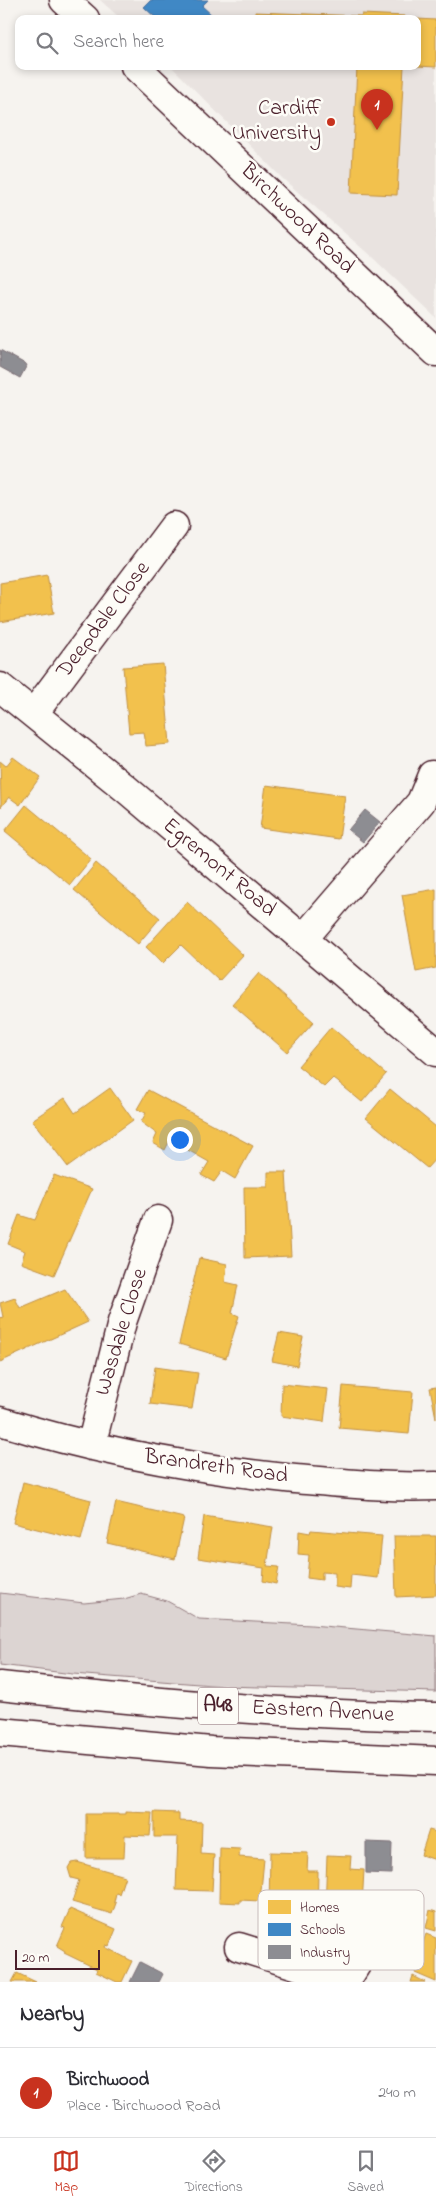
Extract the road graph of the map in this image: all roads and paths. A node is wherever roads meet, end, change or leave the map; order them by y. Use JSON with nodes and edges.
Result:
{"nodes":[{"id":1,"x":64,"y":0,"type":"edge"},
{"id":2,"x":81,"y":15,"type":"edge"},
{"id":3,"x":139,"y":70,"type":"edge"},
{"id":4,"x":436,"y":352,"type":"edge"},
{"id":5,"x":174,"y":526,"type":"dead end"},
{"id":6,"x":0,"y":687,"type":"edge"},
{"id":7,"x":34,"y":713,"type":"junction"},
{"id":8,"x":432,"y":775,"type":"dead end"},
{"id":9,"x":303,"y":939,"type":"junction"},
{"id":10,"x":436,"y":1052,"type":"edge"},
{"id":11,"x":158,"y":1220,"type":"dead end"},
{"id":12,"x":0,"y":1421,"type":"edge"},
{"id":13,"x":91,"y":1446,"type":"junction"},
{"id":14,"x":436,"y":1486,"type":"edge"},
{"id":15,"x":0,"y":1686,"type":"edge"},
{"id":16,"x":436,"y":1717,"type":"edge"},
{"id":17,"x":0,"y":1732,"type":"edge"},
{"id":18,"x":436,"y":1761,"type":"edge"},
{"id":19,"x":239,"y":1947,"type":"dead end"},
{"id":20,"x":258,"y":1953,"type":"edge"},
{"id":21,"x":309,"y":1970,"type":"edge"},
{"id":22,"x":353,"y":1970,"type":"edge"},
{"id":23,"x":346,"y":1982,"type":"edge"}],
"edges":[{"from":1,"to":2,"type":"main road"},
{"from":3,"to":4,"type":"main road","name":"Birchwood Road"},
{"from":5,"to":7,"type":"main road","name":"Deepdale Close"},
{"from":6,"to":7,"type":"main road","name":"Egremont Road"},
{"from":7,"to":9,"type":"main road","name":"Egremont Road"},
{"from":8,"to":9,"type":"main road"},
{"from":9,"to":10,"type":"main road","name":"Egremont Road"},
{"from":11,"to":13,"type":"main road","name":"Wasdale Close"},
{"from":12,"to":13,"type":"main road","name":"Brandreth Road"},
{"from":13,"to":14,"type":"main road","name":"Brandreth Road"},
{"from":15,"to":16,"type":"main road","name":"Eastern Avenue","number":"A48"},
{"from":17,"to":18,"type":"main road","name":"Eastern Avenue","number":"A48"},
{"from":19,"to":20,"type":"main road"},
{"from":21,"to":23,"type":"main road"},
{"from":22,"to":23,"type":"main road"}]}
